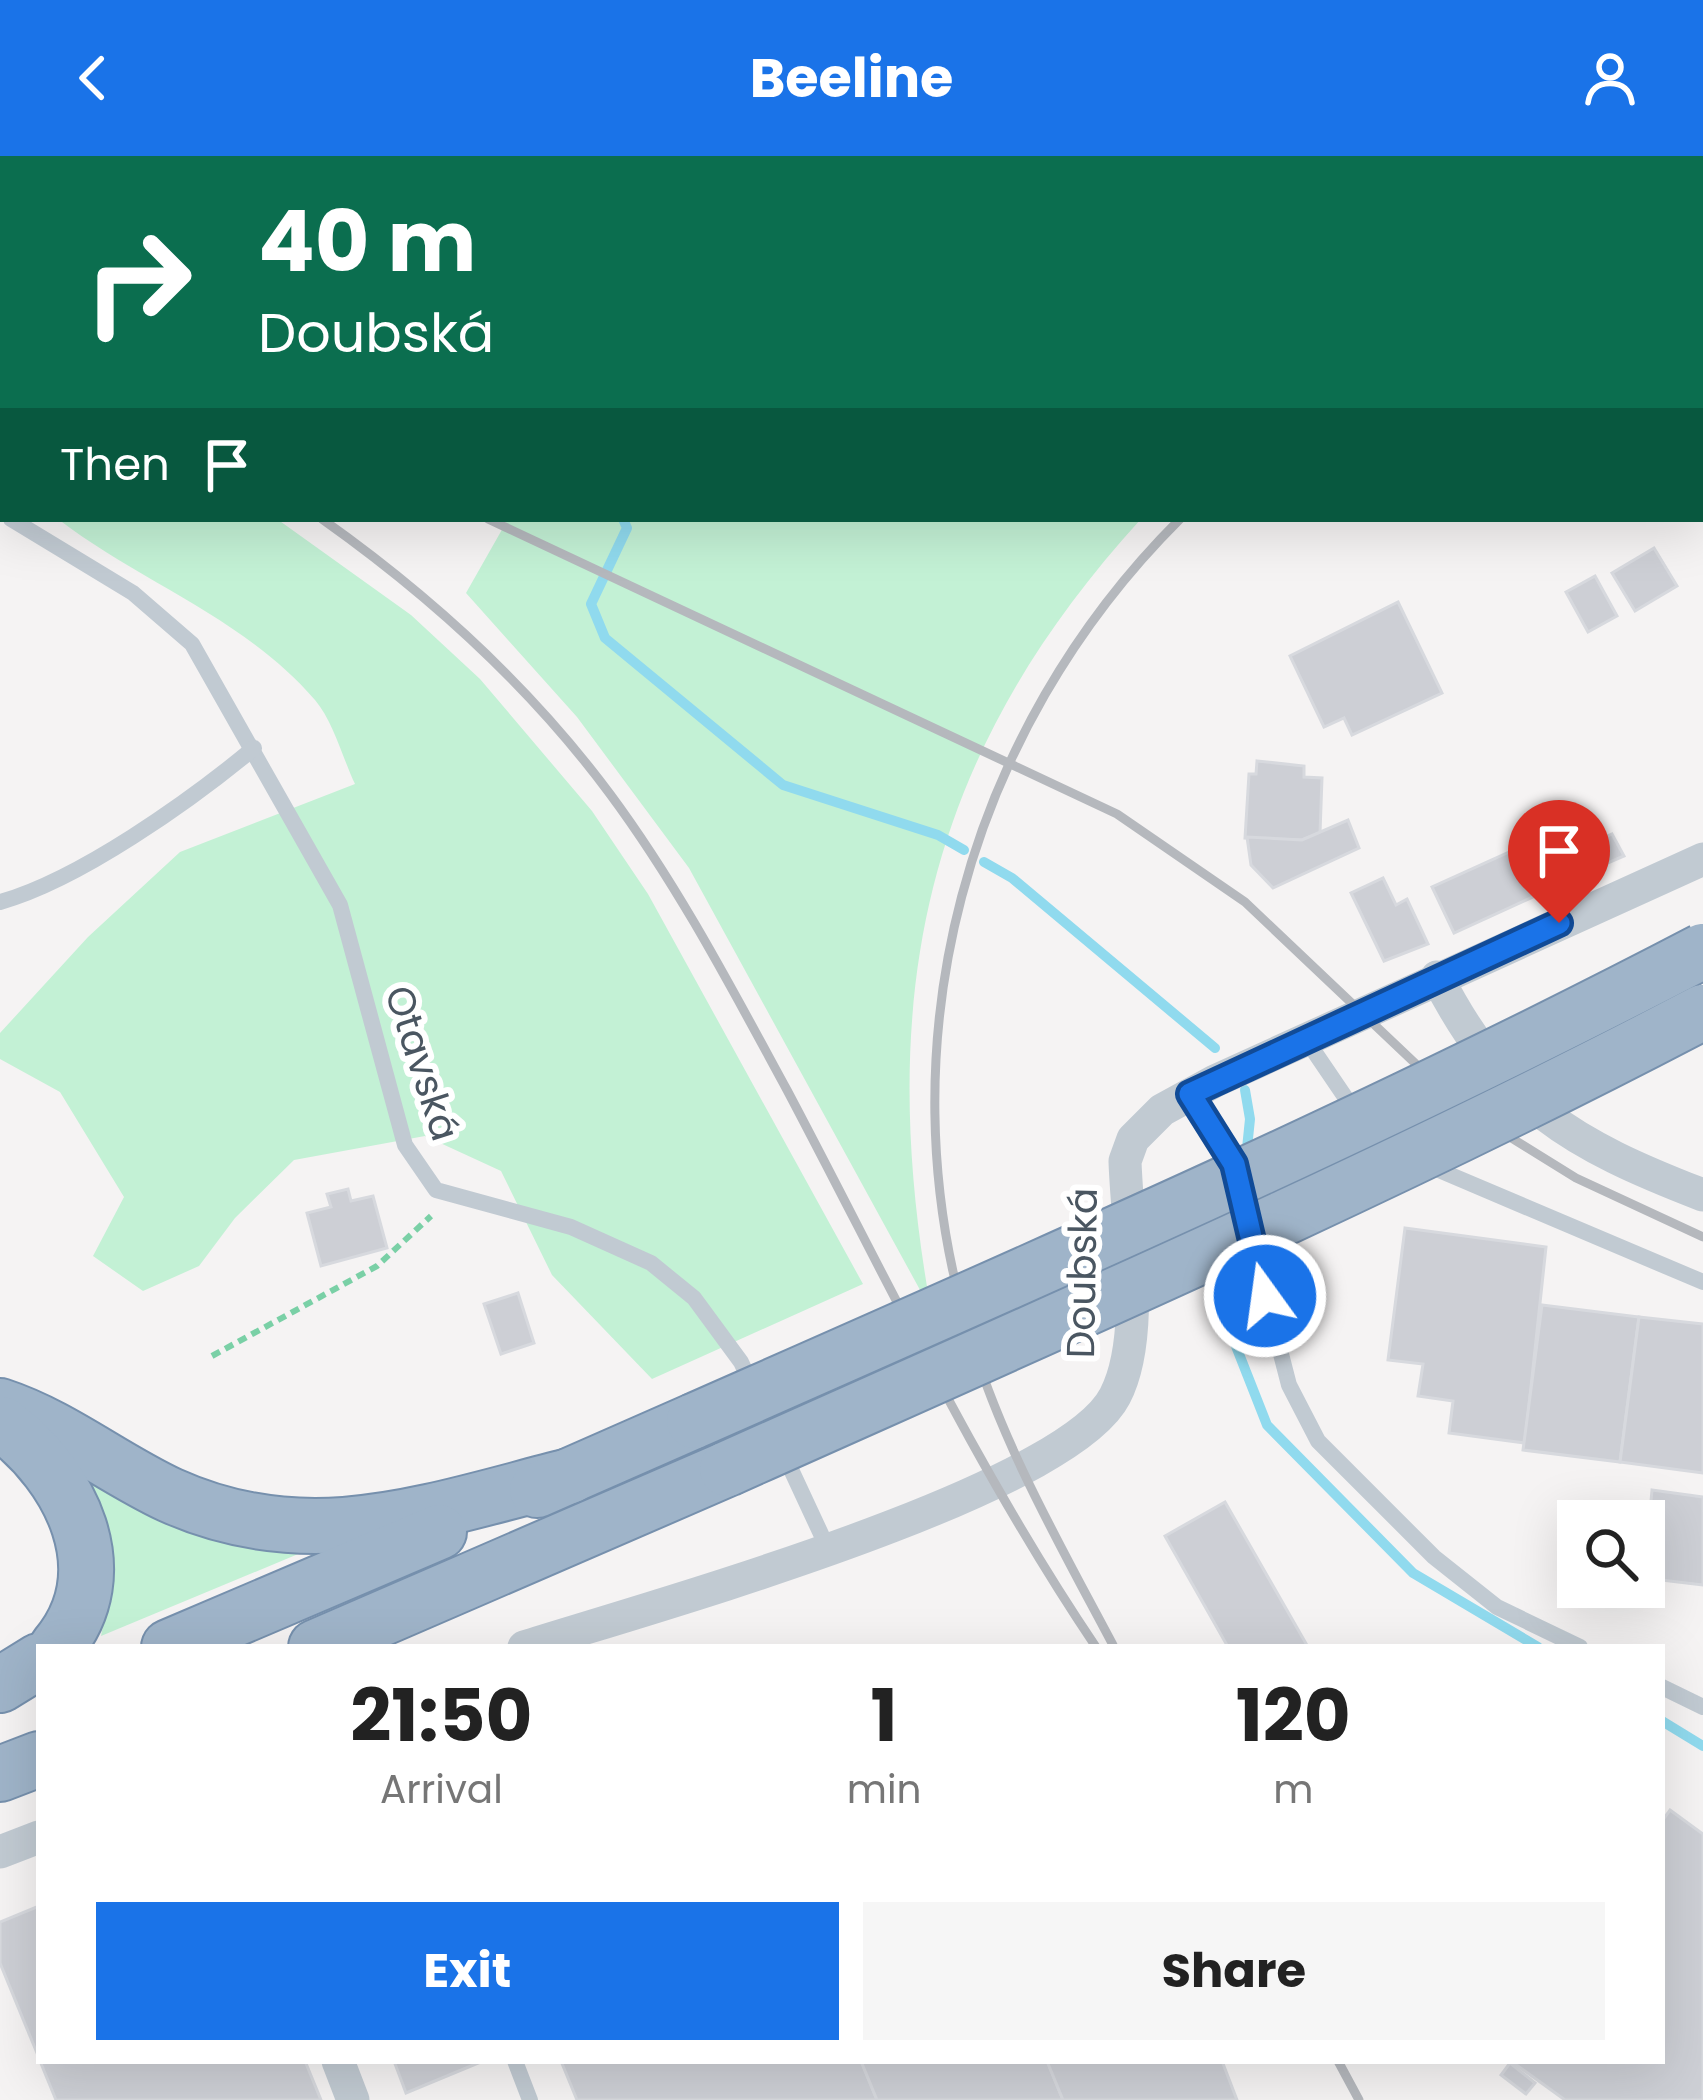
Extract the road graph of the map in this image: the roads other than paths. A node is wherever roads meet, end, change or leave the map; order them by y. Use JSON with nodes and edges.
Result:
{"nodes":[{"id":1,"x":16,"y":522,"type":"edge"},
{"id":2,"x":254,"y":748,"type":"junction"},
{"id":3,"x":1703,"y":859,"type":"edge"},
{"id":4,"x":0,"y":902,"type":"edge"},
{"id":5,"x":1703,"y":951,"type":"edge"},
{"id":6,"x":1437,"y":977,"type":"junction"},
{"id":7,"x":1703,"y":1012,"type":"edge"},
{"id":8,"x":1305,"y":1037,"type":"junction"},
{"id":9,"x":1190,"y":1094,"type":"junction"},
{"id":10,"x":1703,"y":1195,"type":"edge"},
{"id":11,"x":1703,"y":1282,"type":"edge"},
{"id":12,"x":0,"y":1406,"type":"edge"},
{"id":13,"x":0,"y":1423,"type":"edge"},
{"id":14,"x":570,"y":1476,"type":"junction"},
{"id":15,"x":828,"y":1549,"type":"junction"},
{"id":16,"x":59,"y":1644,"type":"edge"},
{"id":17,"x":176,"y":1644,"type":"edge"},
{"id":18,"x":323,"y":1644,"type":"edge"},
{"id":19,"x":533,"y":1644,"type":"edge"},
{"id":20,"x":1574,"y":1644,"type":"edge"},
{"id":21,"x":36,"y":1663,"type":"edge"},
{"id":22,"x":0,"y":1685,"type":"edge"},
{"id":23,"x":1665,"y":1688,"type":"edge"},
{"id":24,"x":36,"y":1699,"type":"edge"},
{"id":25,"x":1703,"y":1707,"type":"edge"},
{"id":26,"x":0,"y":1713,"type":"edge"},
{"id":27,"x":36,"y":1760,"type":"edge"},
{"id":28,"x":0,"y":1774,"type":"edge"},
{"id":29,"x":36,"y":1838,"type":"edge"},
{"id":30,"x":0,"y":1852,"type":"edge"},
{"id":31,"x":339,"y":2064,"type":"edge"},
{"id":32,"x":515,"y":2064,"type":"edge"},
{"id":33,"x":353,"y":2100,"type":"edge"},
{"id":34,"x":530,"y":2100,"type":"edge"}],
"edges":[{"from":1,"to":2,"type":"lane","name":"Otavská"},
{"from":2,"to":4,"type":"lane"},
{"from":2,"to":15,"type":"lane","name":"Otavská"},
{"from":3,"to":6,"type":"street","name":"Doubská"},
{"from":5,"to":14,"type":"highway","bridge":true},
{"from":6,"to":8,"type":"street","name":"Doubská"},
{"from":6,"to":10,"type":"street"},
{"from":7,"to":18,"type":"highway","bridge":true},
{"from":8,"to":9,"type":"street","name":"Doubská"},
{"from":8,"to":11,"type":"lane"},
{"from":9,"to":15,"type":"street","name":"Doubská"},
{"from":9,"to":20,"type":"lane","bridge":true},
{"from":12,"to":14,"type":"highway"},
{"from":13,"to":16,"type":"highway"},
{"from":14,"to":17,"type":"highway"},
{"from":15,"to":19,"type":"street","name":"Doubská"},
{"from":21,"to":22,"type":"highway"},
{"from":23,"to":25,"type":"lane"},
{"from":24,"to":26,"type":"highway"},
{"from":27,"to":28,"type":"highway"},
{"from":29,"to":30,"type":"street"},
{"from":31,"to":33,"type":"street"},
{"from":32,"to":34,"type":"lane"}]}
